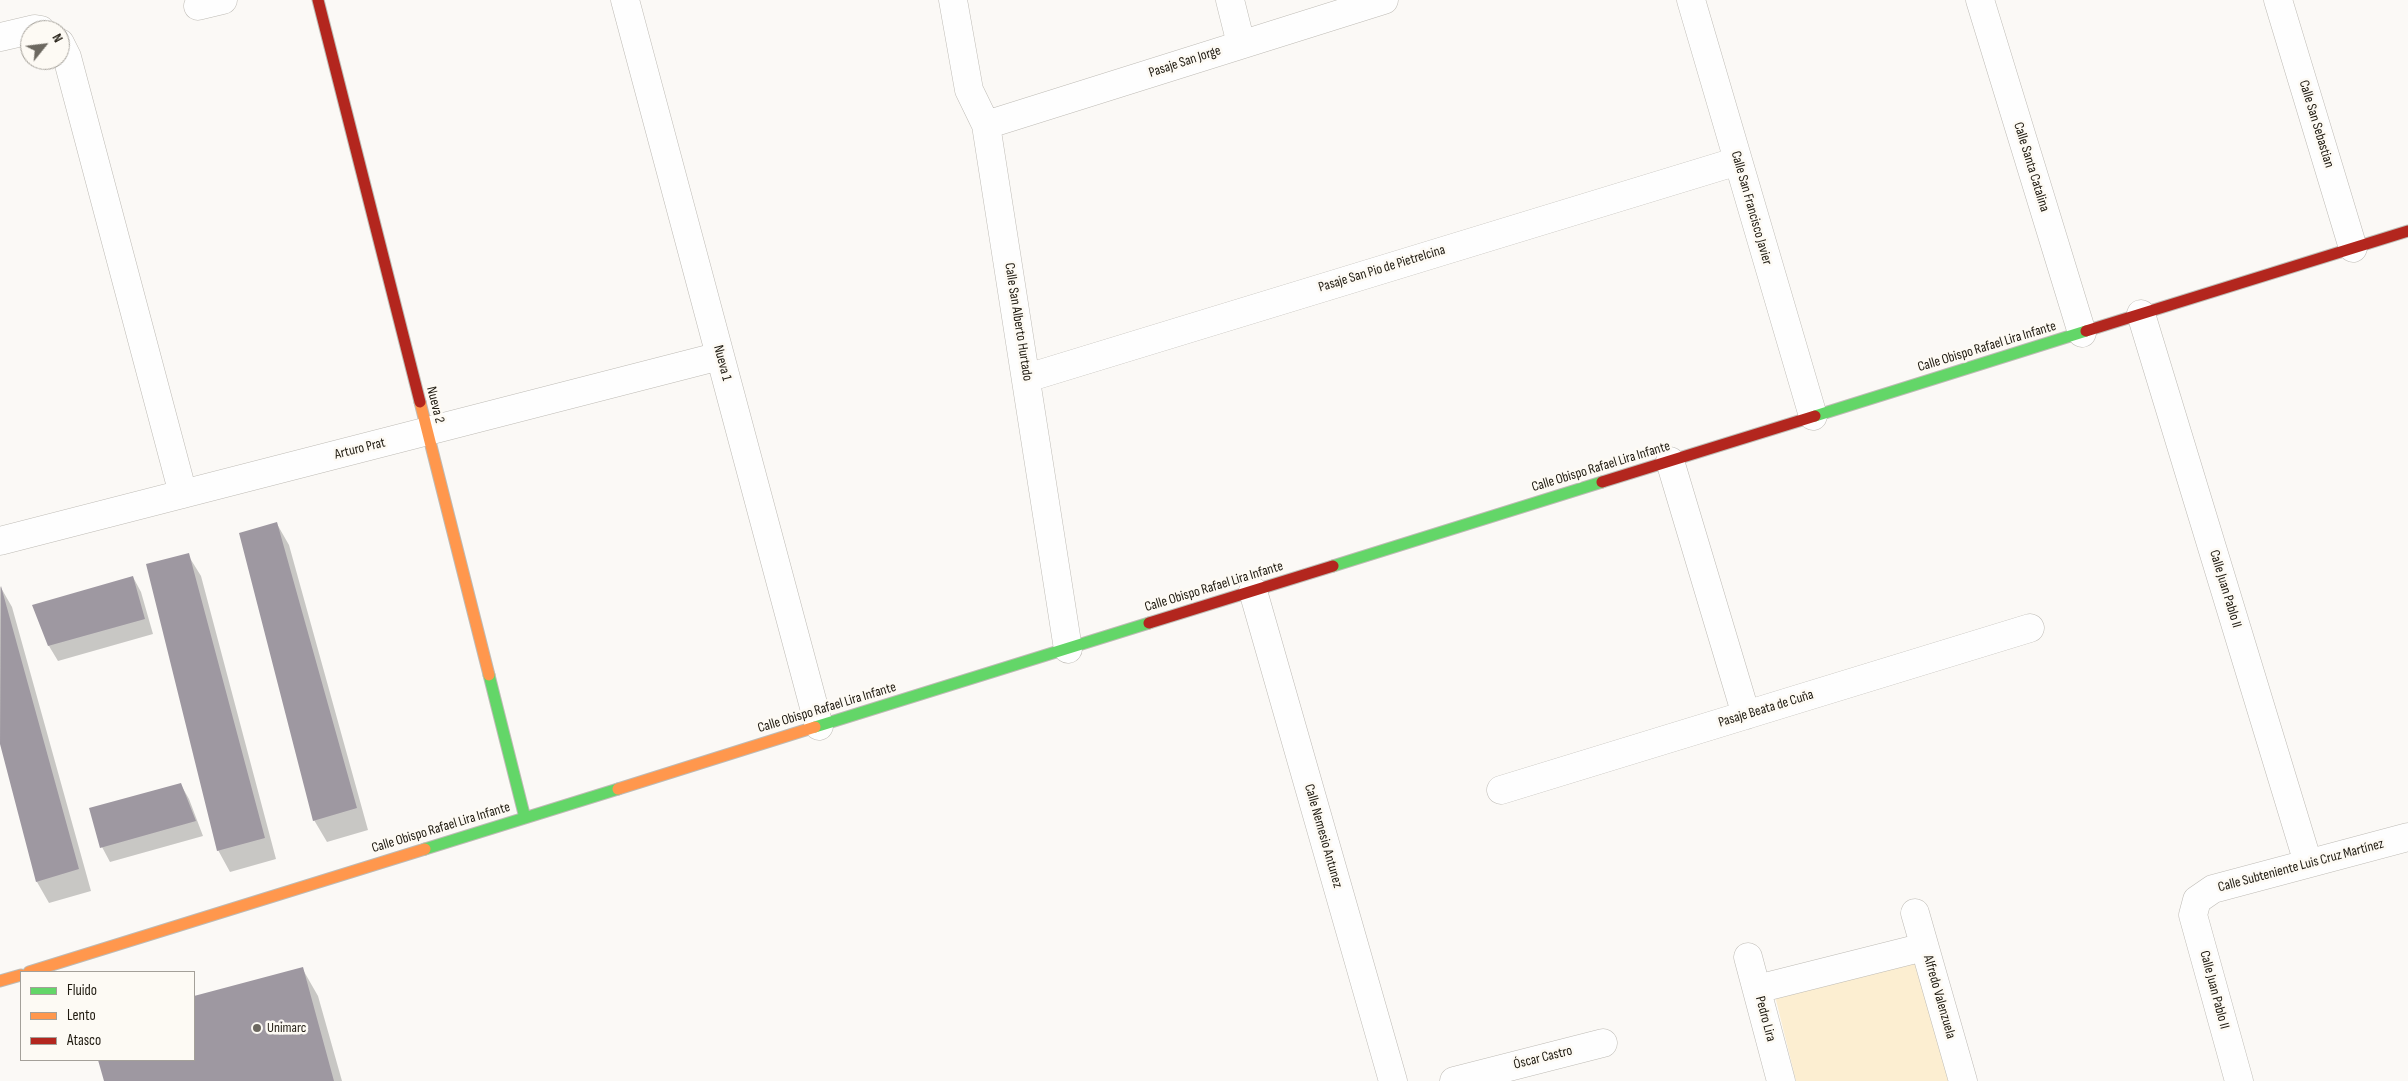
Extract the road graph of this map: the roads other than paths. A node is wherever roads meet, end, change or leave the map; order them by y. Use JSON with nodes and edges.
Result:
{"nodes":[{"id":1,"x":318,"y":0,"type":"edge"},
{"id":2,"x":625,"y":0,"type":"edge"},
{"id":3,"x":954,"y":0,"type":"edge"},
{"id":4,"x":1230,"y":0,"type":"edge"},
{"id":5,"x":1384,"y":0,"type":"edge"},
{"id":6,"x":1691,"y":0,"type":"edge"},
{"id":7,"x":1980,"y":0,"type":"edge"},
{"id":8,"x":2278,"y":0,"type":"edge"},
{"id":9,"x":20,"y":32,"type":"edge"},
{"id":10,"x":0,"y":37,"type":"edge"},
{"id":11,"x":1241,"y":44,"type":"junction"},
{"id":12,"x":70,"y":68,"type":"edge"},
{"id":13,"x":986,"y":125,"type":"junction"},
{"id":14,"x":1738,"y":161,"type":"junction"},
{"id":15,"x":2408,"y":231,"type":"edge"},
{"id":16,"x":2353,"y":248,"type":"junction"},
{"id":17,"x":2141,"y":314,"type":"junction"},
{"id":18,"x":2082,"y":333,"type":"junction"},
{"id":19,"x":720,"y":356,"type":"junction"},
{"id":20,"x":1027,"y":378,"type":"junction"},
{"id":21,"x":1812,"y":416,"type":"junction"},
{"id":22,"x":426,"y":432,"type":"junction"},
{"id":23,"x":1670,"y":461,"type":"junction"},
{"id":24,"x":183,"y":494,"type":"junction"},
{"id":25,"x":0,"y":541,"type":"edge"},
{"id":26,"x":1253,"y":591,"type":"junction"},
{"id":27,"x":2030,"y":628,"type":"dead end"},
{"id":28,"x":1068,"y":649,"type":"junction"},
{"id":29,"x":1746,"y":715,"type":"junction"},
{"id":30,"x":819,"y":726,"type":"junction"},
{"id":31,"x":1501,"y":790,"type":"dead end"},
{"id":32,"x":524,"y":818,"type":"junction"},
{"id":33,"x":2408,"y":837,"type":"edge"},
{"id":34,"x":2308,"y":864,"type":"junction"},
{"id":35,"x":2197,"y":900,"type":"joint"},
{"id":36,"x":1914,"y":914,"type":"dead end"},
{"id":37,"x":1924,"y":947,"type":"junction"},
{"id":38,"x":1748,"y":957,"type":"dead end"},
{"id":39,"x":32,"y":971,"type":"edge"},
{"id":40,"x":20,"y":975,"type":"edge"},
{"id":41,"x":0,"y":981,"type":"edge"},
{"id":42,"x":1757,"y":989,"type":"junction"},
{"id":43,"x":1603,"y":1043,"type":"dead end"},
{"id":44,"x":1393,"y":1081,"type":"edge"},
{"id":45,"x":1454,"y":1081,"type":"edge"},
{"id":46,"x":1781,"y":1081,"type":"edge"},
{"id":47,"x":1963,"y":1081,"type":"edge"},
{"id":48,"x":2239,"y":1081,"type":"edge"}],
"edges":[{"from":1,"to":22,"type":"street","name":"Nueva 2"},
{"from":2,"to":19,"type":"street","name":"Nueva 1"},
{"from":3,"to":13,"type":"street","name":"Calle San Alberto Hurtado"},
{"from":4,"to":11,"type":"street"},
{"from":5,"to":11,"type":"street","name":"Pasaje San Jorge"},
{"from":6,"to":14,"type":"street","name":"Calle San Francisco Javier"},
{"from":7,"to":18,"type":"street","name":"Calle Santa Catalina"},
{"from":8,"to":16,"type":"street","name":"Calle San Sebastian"},
{"from":9,"to":10,"type":"street"},
{"from":11,"to":13,"type":"street","name":"Pasaje San Jorge"},
{"from":12,"to":24,"type":"street"},
{"from":13,"to":20,"type":"street","name":"Calle San Alberto Hurtado"},
{"from":14,"to":20,"type":"street","name":"Pasaje San Pio de Pietrelcina"},
{"from":14,"to":21,"type":"street","name":"Calle San Francisco Javier"},
{"from":15,"to":16,"type":"street","name":"Calle Obispo Rafael Lira Infante"},
{"from":16,"to":17,"type":"street","name":"Calle Obispo Rafael Lira Infante"},
{"from":17,"to":18,"type":"street","name":"Calle Obispo Rafael Lira Infante"},
{"from":17,"to":34,"type":"street","name":"Calle Juan Pablo II"},
{"from":18,"to":21,"type":"street","name":"Calle Obispo Rafael Lira Infante"},
{"from":19,"to":22,"type":"street","name":"Arturo Prat"},
{"from":19,"to":30,"type":"street","name":"Nueva 1"},
{"from":20,"to":28,"type":"street","name":"Calle San Alberto Hurtado"},
{"from":21,"to":23,"type":"street","name":"Calle Obispo Rafael Lira Infante"},
{"from":22,"to":24,"type":"street","name":"Arturo Prat"},
{"from":22,"to":32,"type":"street","name":"Nueva 2"},
{"from":23,"to":26,"type":"street","name":"Calle Obispo Rafael Lira Infante"},
{"from":23,"to":29,"type":"street"},
{"from":24,"to":25,"type":"street","name":"Arturo Prat"},
{"from":26,"to":28,"type":"street","name":"Calle Obispo Rafael Lira Infante"},
{"from":26,"to":44,"type":"street","name":"Calle Nemesio Antunez"},
{"from":27,"to":29,"type":"street","name":"Pasaje Beata de Cuña"},
{"from":28,"to":30,"type":"street","name":"Calle Obispo Rafael Lira Infante"},
{"from":29,"to":31,"type":"street","name":"Pasaje Beata de Cuña"},
{"from":30,"to":32,"type":"street","name":"Calle Obispo Rafael Lira Infante"},
{"from":32,"to":39,"type":"street","name":"Calle Obispo Rafael Lira Infante"},
{"from":33,"to":34,"type":"street","name":"Calle Subteniente Luis Cruz Martínez"},
{"from":34,"to":35,"type":"street","name":"Calle Subteniente Luis Cruz Martínez"},
{"from":35,"to":48,"type":"street","name":"Calle Juan Pablo II"},
{"from":36,"to":37,"type":"street","name":"Alfredo Valenzuela"},
{"from":37,"to":42,"type":"street"},
{"from":37,"to":47,"type":"street","name":"Alfredo Valenzuela"},
{"from":38,"to":42,"type":"street","name":"Pedro Lira"},
{"from":40,"to":41,"type":"street"},
{"from":42,"to":46,"type":"street","name":"Pedro Lira"},
{"from":43,"to":45,"type":"street","name":"Óscar Castro"}]}
